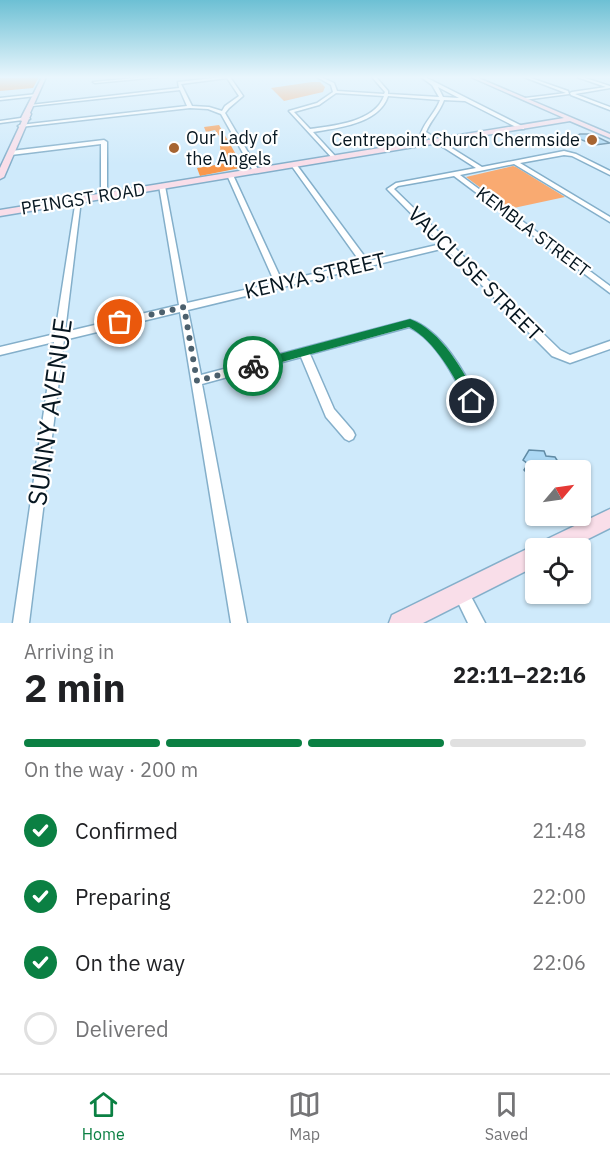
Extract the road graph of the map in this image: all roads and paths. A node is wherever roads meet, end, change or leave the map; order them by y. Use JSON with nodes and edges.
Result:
{"nodes":[{"id":1,"x":31,"y":106,"type":"edge"},
{"id":2,"x":227,"y":106,"type":"edge"},
{"id":3,"x":309,"y":106,"type":"edge"},
{"id":4,"x":381,"y":106,"type":"edge"},
{"id":5,"x":440,"y":106,"type":"edge"},
{"id":6,"x":480,"y":106,"type":"edge"},
{"id":7,"x":541,"y":106,"type":"edge"},
{"id":8,"x":190,"y":107,"type":"joint"},
{"id":9,"x":223,"y":113,"type":"junction"},
{"id":10,"x":572,"y":120,"type":"junction"},
{"id":11,"x":0,"y":122,"type":"edge"},
{"id":12,"x":24,"y":122,"type":"junction"},
{"id":13,"x":522,"y":128,"type":"junction"},
{"id":14,"x":309,"y":131,"type":"junction"},
{"id":15,"x":610,"y":136,"type":"edge"},
{"id":16,"x":439,"y":141,"type":"junction"},
{"id":17,"x":11,"y":153,"type":"junction"},
{"id":18,"x":334,"y":158,"type":"junction"},
{"id":19,"x":516,"y":163,"type":"junction"},
{"id":20,"x":294,"y":165,"type":"junction"},
{"id":21,"x":482,"y":169,"type":"junction"},
{"id":22,"x":256,"y":171,"type":"junction"},
{"id":23,"x":610,"y":173,"type":"edge"},
{"id":24,"x":455,"y":174,"type":"junction"},
{"id":25,"x":230,"y":175,"type":"junction"},
{"id":26,"x":0,"y":177,"type":"edge"},
{"id":27,"x":164,"y":186,"type":"junction"},
{"id":28,"x":104,"y":196,"type":"junction"},
{"id":29,"x":78,"y":200,"type":"junction"},
{"id":30,"x":0,"y":213,"type":"edge"},
{"id":31,"x":610,"y":220,"type":"edge"},
{"id":32,"x":446,"y":245,"type":"junction"},
{"id":33,"x":366,"y":264,"type":"junction"},
{"id":34,"x":280,"y":285,"type":"junction"},
{"id":35,"x":610,"y":290,"type":"edge"},
{"id":36,"x":184,"y":307,"type":"junction"},
{"id":37,"x":61,"y":336,"type":"junction"},
{"id":38,"x":610,"y":345,"type":"edge"},
{"id":39,"x":0,"y":351,"type":"edge"},
{"id":40,"x":304,"y":351,"type":"junction"},
{"id":41,"x":197,"y":381,"type":"junction"},
{"id":42,"x":472,"y":401,"type":"dead end"},
{"id":43,"x":349,"y":435,"type":"dead end"},
{"id":44,"x":609,"y":519,"type":"edge"},
{"id":45,"x":570,"y":538,"type":"edge"},
{"id":46,"x":525,"y":560,"type":"edge"},
{"id":47,"x":461,"y":592,"type":"junction"},
{"id":48,"x":21,"y":623,"type":"edge"},
{"id":49,"x":239,"y":623,"type":"edge"},
{"id":50,"x":400,"y":623,"type":"edge"},
{"id":51,"x":477,"y":623,"type":"edge"}],
"edges":[{"from":1,"to":12,"type":"street"},
{"from":2,"to":9,"type":"street"},
{"from":3,"to":14,"type":"street"},
{"from":4,"to":14,"type":"street"},
{"from":5,"to":16,"type":"street"},
{"from":6,"to":13,"type":"street"},
{"from":7,"to":10,"type":"street"},
{"from":8,"to":9,"type":"street"},
{"from":8,"to":12,"type":"street"},
{"from":9,"to":22,"type":"street"},
{"from":10,"to":13,"type":"street","name":"PFINGST ROAD"},
{"from":10,"to":15,"type":"street"},
{"from":11,"to":12,"type":"street"},
{"from":12,"to":17,"type":"street"},
{"from":13,"to":16,"type":"street","name":"PFINGST ROAD"},
{"from":14,"to":18,"type":"street"},
{"from":16,"to":18,"type":"street","name":"PFINGST ROAD"},
{"from":16,"to":21,"type":"street"},
{"from":17,"to":26,"type":"street"},
{"from":17,"to":28,"type":"street"},
{"from":18,"to":20,"type":"street","name":"PFINGST ROAD"},
{"from":19,"to":21,"type":"street"},
{"from":19,"to":23,"type":"street"},
{"from":19,"to":31,"type":"street"},
{"from":20,"to":22,"type":"street","name":"PFINGST ROAD"},
{"from":20,"to":33,"type":"street"},
{"from":21,"to":24,"type":"street"},
{"from":22,"to":25,"type":"street","name":"PFINGST ROAD"},
{"from":24,"to":32,"type":"street","name":"VAUCLUSE STREET"},
{"from":24,"to":35,"type":"street","name":"KEMBLA STREET"},
{"from":25,"to":27,"type":"street","name":"PFINGST ROAD"},
{"from":25,"to":34,"type":"street"},
{"from":27,"to":28,"type":"street","name":"PFINGST ROAD"},
{"from":27,"to":36,"type":"street"},
{"from":28,"to":29,"type":"street","name":"PFINGST ROAD"},
{"from":29,"to":30,"type":"street","name":"PFINGST ROAD"},
{"from":29,"to":37,"type":"street","name":"SUNNY AVENUE"},
{"from":32,"to":33,"type":"street","name":"KENYA STREET"},
{"from":32,"to":38,"type":"street","name":"VAUCLUSE STREET"},
{"from":33,"to":34,"type":"street","name":"KENYA STREET"},
{"from":34,"to":36,"type":"street","name":"KENYA STREET"},
{"from":36,"to":37,"type":"street","name":"KENYA STREET"},
{"from":36,"to":41,"type":"street"},
{"from":37,"to":39,"type":"street","name":"KENYA STREET"},
{"from":37,"to":48,"type":"street","name":"SUNNY AVENUE"},
{"from":40,"to":41,"type":"street"},
{"from":40,"to":42,"type":"street"},
{"from":40,"to":43,"type":"street"},
{"from":41,"to":49,"type":"street"},
{"from":44,"to":45,"type":"street"},
{"from":46,"to":47,"type":"street"},
{"from":47,"to":50,"type":"street"},
{"from":47,"to":51,"type":"street"}]}
